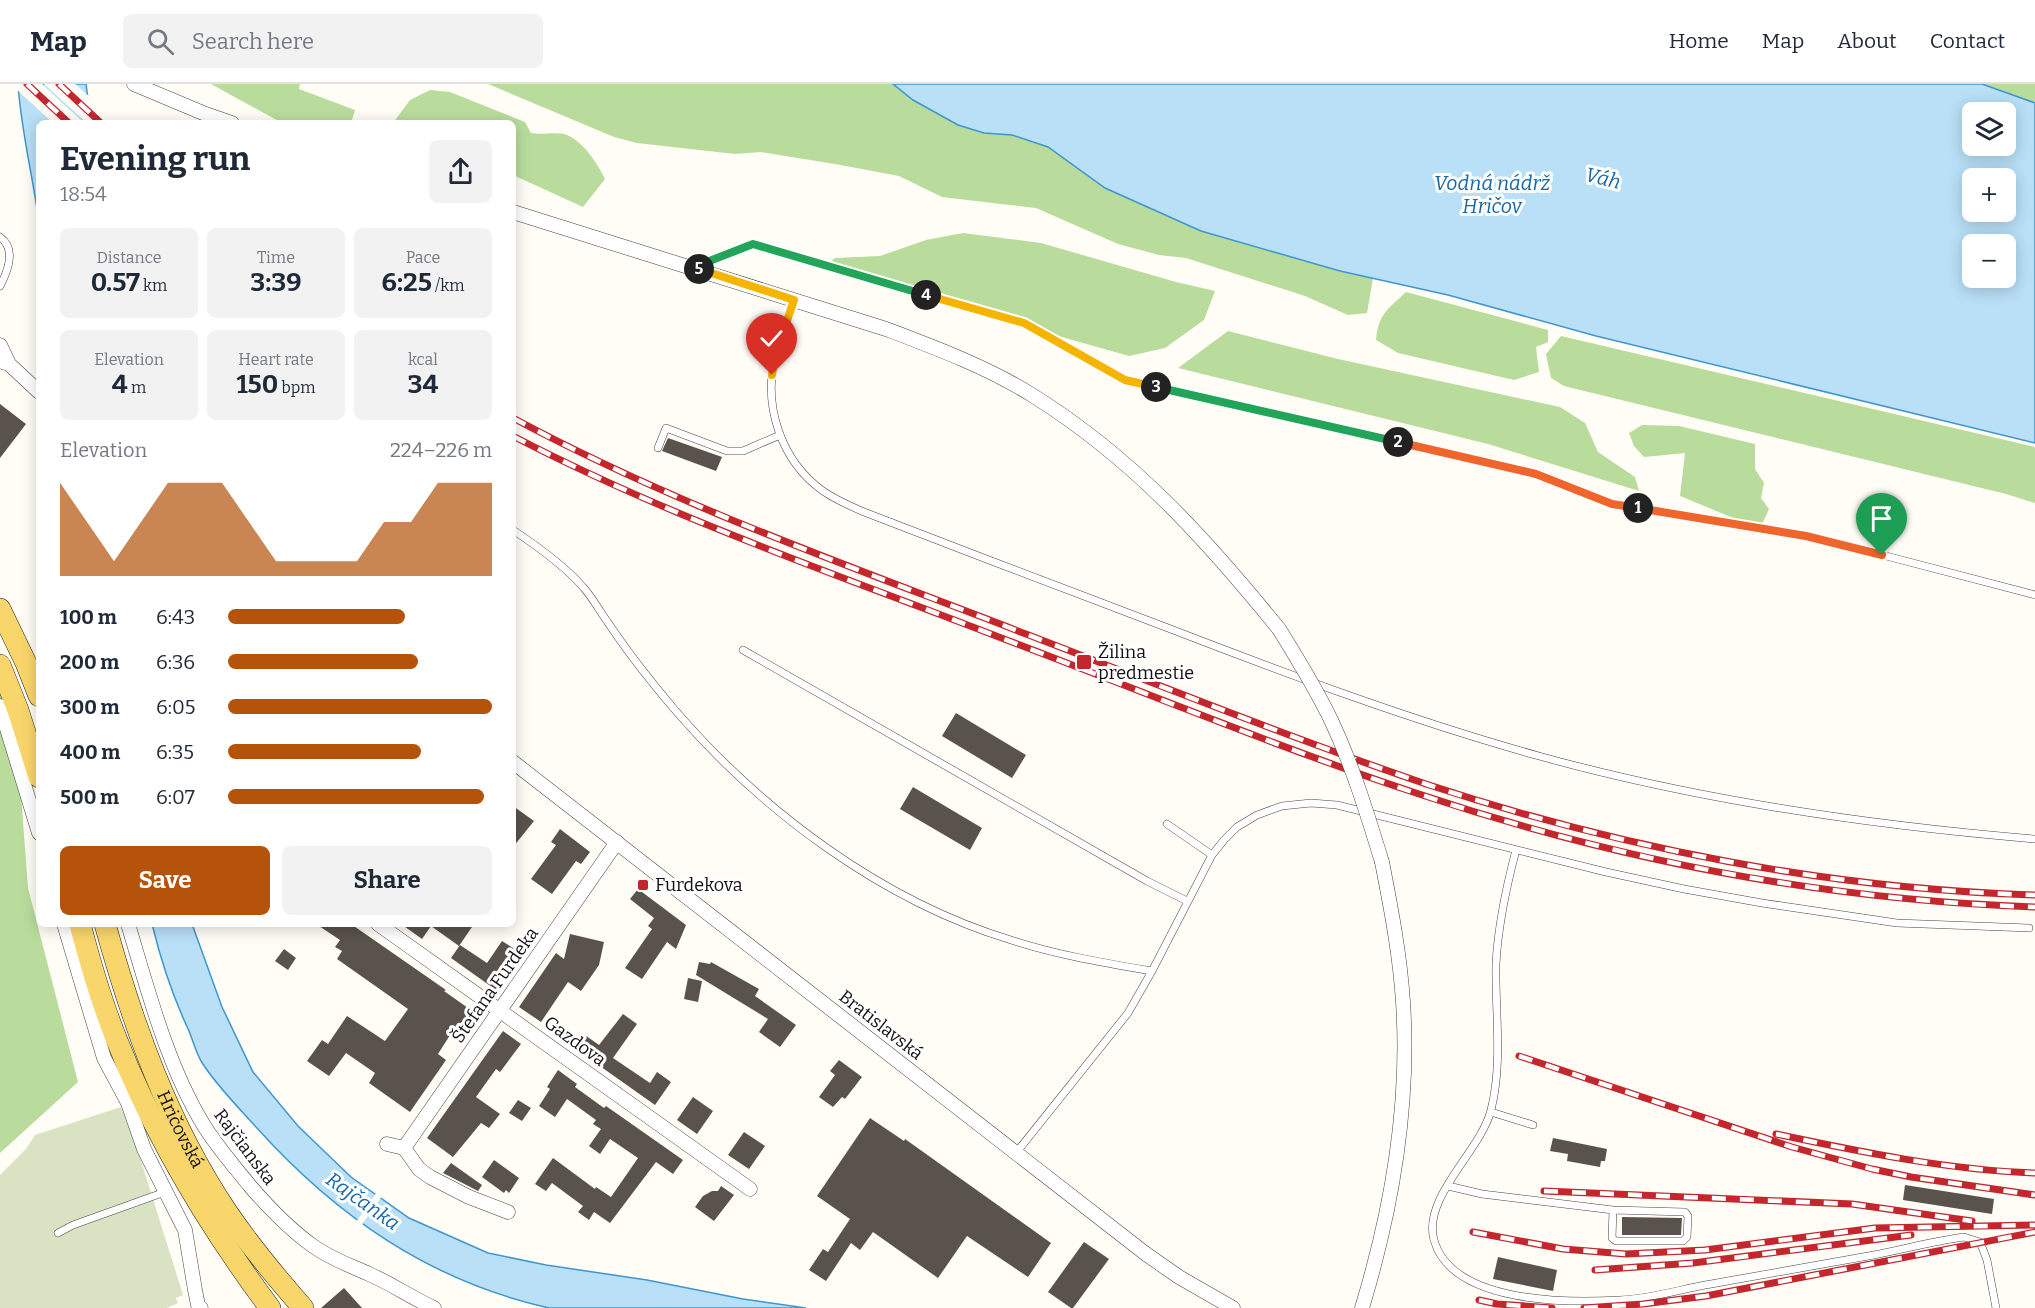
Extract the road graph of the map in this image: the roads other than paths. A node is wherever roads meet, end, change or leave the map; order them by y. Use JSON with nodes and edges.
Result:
{"nodes":[{"id":1,"x":134,"y":84,"type":"edge"},
{"id":2,"x":223,"y":120,"type":"edge"},
{"id":3,"x":516,"y":213,"type":"edge"},
{"id":4,"x":0,"y":237,"type":"edge"},
{"id":5,"x":694,"y":267,"type":"junction"},
{"id":6,"x":0,"y":286,"type":"edge"},
{"id":7,"x":794,"y":300,"type":"junction"},
{"id":8,"x":0,"y":345,"type":"edge"},
{"id":9,"x":3,"y":360,"type":"edge"},
{"id":10,"x":36,"y":389,"type":"edge"},
{"id":11,"x":780,"y":435,"type":"junction"},
{"id":12,"x":658,"y":448,"type":"dead end"},
{"id":13,"x":516,"y":532,"type":"edge"},
{"id":14,"x":2035,"y":595,"type":"edge"},
{"id":15,"x":0,"y":609,"type":"edge"},
{"id":16,"x":743,"y":650,"type":"dead end"},
{"id":17,"x":0,"y":665,"type":"edge"},
{"id":18,"x":36,"y":688,"type":"edge"},
{"id":19,"x":0,"y":706,"type":"edge"},
{"id":20,"x":516,"y":764,"type":"edge"},
{"id":21,"x":36,"y":767,"type":"edge"},
{"id":22,"x":36,"y":822,"type":"edge"},
{"id":23,"x":1167,"y":824,"type":"dead end"},
{"id":24,"x":2035,"y":839,"type":"edge"},
{"id":25,"x":617,"y":842,"type":"junction"},
{"id":26,"x":1515,"y":850,"type":"junction"},
{"id":27,"x":1212,"y":855,"type":"junction"},
{"id":28,"x":1186,"y":902,"type":"junction"},
{"id":29,"x":65,"y":927,"type":"edge"},
{"id":30,"x":81,"y":927,"type":"edge"},
{"id":31,"x":106,"y":927,"type":"edge"},
{"id":32,"x":129,"y":927,"type":"edge"},
{"id":33,"x":382,"y":927,"type":"edge"},
{"id":34,"x":2029,"y":928,"type":"dead end"},
{"id":35,"x":1152,"y":971,"type":"junction"},
{"id":36,"x":499,"y":1010,"type":"junction"},
{"id":37,"x":1491,"y":1112,"type":"junction"},
{"id":38,"x":1533,"y":1125,"type":"dead end"},
{"id":39,"x":387,"y":1144,"type":"dead end"},
{"id":40,"x":404,"y":1148,"type":"junction"},
{"id":41,"x":1016,"y":1153,"type":"junction"},
{"id":42,"x":1448,"y":1186,"type":"junction"},
{"id":43,"x":750,"y":1189,"type":"dead end"},
{"id":44,"x":165,"y":1192,"type":"junction"},
{"id":45,"x":1613,"y":1210,"type":"junction"},
{"id":46,"x":508,"y":1212,"type":"dead end"},
{"id":47,"x":58,"y":1233,"type":"dead end"},
{"id":48,"x":198,"y":1307,"type":"edge"},
{"id":49,"x":270,"y":1308,"type":"edge"},
{"id":50,"x":303,"y":1308,"type":"edge"},
{"id":51,"x":434,"y":1308,"type":"edge"},
{"id":52,"x":1233,"y":1308,"type":"edge"},
{"id":53,"x":1362,"y":1308,"type":"edge"},
{"id":54,"x":1996,"y":1308,"type":"edge"}],
"edges":[{"from":1,"to":2,"type":"street"},
{"from":3,"to":5,"type":"street"},
{"from":4,"to":6,"type":"lane"},
{"from":5,"to":7,"type":"street"},
{"from":5,"to":14,"type":"lane"},
{"from":7,"to":11,"type":"lane"},
{"from":7,"to":53,"type":"street","bridge":true},
{"from":8,"to":9,"type":"street"},
{"from":9,"to":10,"type":"street"},
{"from":11,"to":12,"type":"lane"},
{"from":11,"to":24,"type":"lane"},
{"from":13,"to":35,"type":"lane"},
{"from":15,"to":18,"type":"main road"},
{"from":16,"to":28,"type":"lane"},
{"from":17,"to":21,"type":"main road"},
{"from":19,"to":22,"type":"street"},
{"from":20,"to":25,"type":"street","name":"Bratislavská"},
{"from":23,"to":27,"type":"lane"},
{"from":25,"to":36,"type":"street","name":"Štefana Furdeka"},
{"from":25,"to":41,"type":"street","name":"Bratislavská"},
{"from":26,"to":27,"type":"lane"},
{"from":26,"to":34,"type":"lane"},
{"from":26,"to":37,"type":"lane"},
{"from":27,"to":28,"type":"lane"},
{"from":28,"to":35,"type":"lane"},
{"from":29,"to":44,"type":"street","name":"Hričovská"},
{"from":30,"to":49,"type":"main road","name":"Hričovská"},
{"from":31,"to":50,"type":"main road","name":"Hričovská"},
{"from":32,"to":51,"type":"street","name":"Rajčianska"},
{"from":33,"to":36,"type":"street","name":"Gazdova"},
{"from":35,"to":41,"type":"lane"},
{"from":36,"to":40,"type":"street","name":"Štefana Furdeka"},
{"from":36,"to":43,"type":"street","name":"Gazdova"},
{"from":37,"to":38,"type":"lane"},
{"from":37,"to":42,"type":"lane"},
{"from":39,"to":40,"type":"street"},
{"from":40,"to":46,"type":"street"},
{"from":41,"to":52,"type":"street","name":"Bratislavská"},
{"from":42,"to":45,"type":"lane"},
{"from":42,"to":54,"type":"lane"},
{"from":44,"to":47,"type":"lane"},
{"from":44,"to":48,"type":"street","name":"Hričovská"},
{"from":45,"to":45,"type":"lane"}]}
